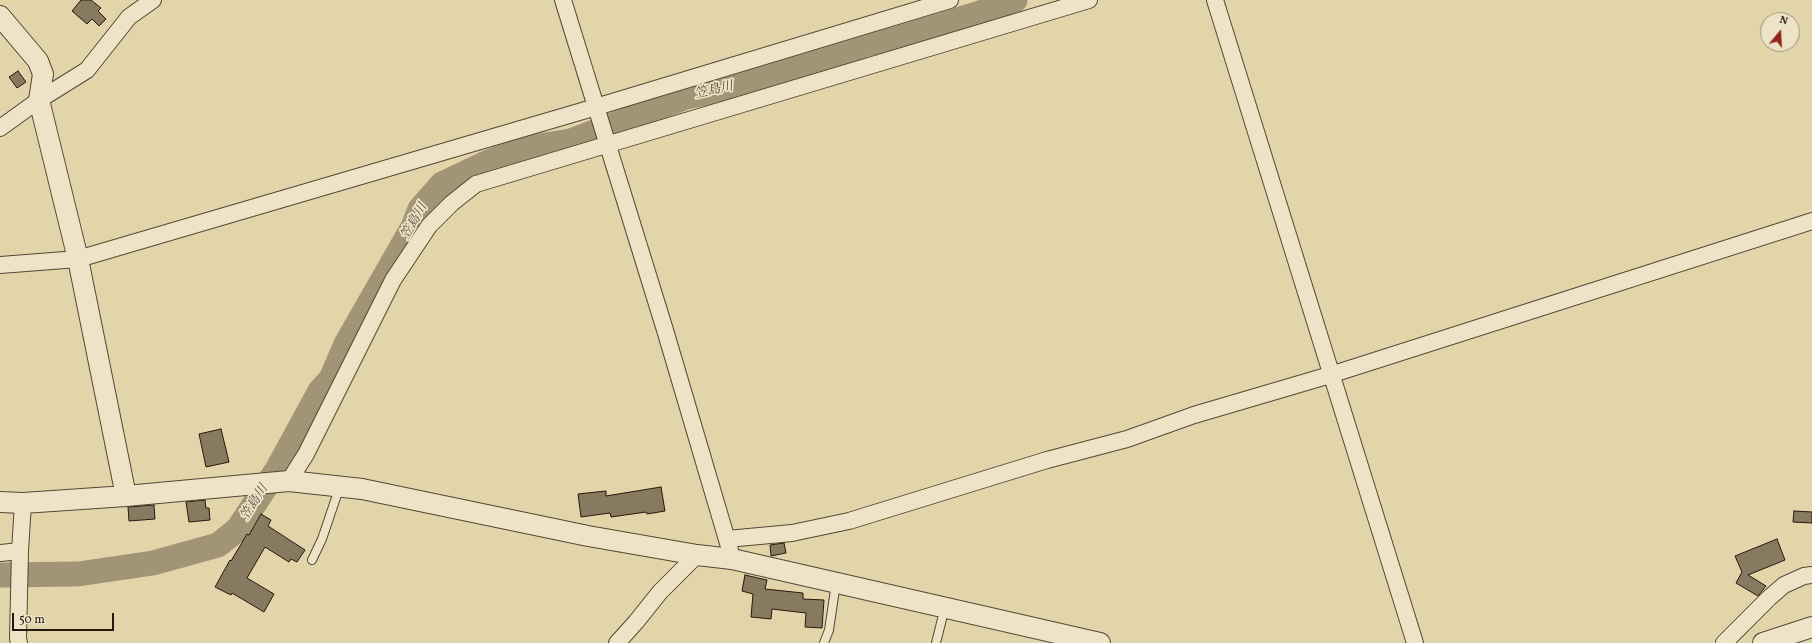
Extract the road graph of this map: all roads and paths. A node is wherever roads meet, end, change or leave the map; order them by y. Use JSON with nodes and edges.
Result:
{"nodes":[{"id":1,"x":153,"y":0,"type":"edge"},
{"id":2,"x":563,"y":0,"type":"edge"},
{"id":3,"x":950,"y":0,"type":"edge"},
{"id":4,"x":1089,"y":0,"type":"edge"},
{"id":5,"x":1215,"y":0,"type":"edge"},
{"id":6,"x":0,"y":16,"type":"edge"},
{"id":7,"x":39,"y":100,"type":"junction"},
{"id":8,"x":596,"y":108,"type":"junction"},
{"id":9,"x":0,"y":128,"type":"edge"},
{"id":10,"x":608,"y":144,"type":"junction"},
{"id":11,"x":1812,"y":221,"type":"edge"},
{"id":12,"x":78,"y":259,"type":"junction"},
{"id":13,"x":0,"y":265,"type":"edge"},
{"id":14,"x":1330,"y":375,"type":"junction"},
{"id":15,"x":289,"y":481,"type":"junction"},
{"id":16,"x":340,"y":486,"type":"junction"},
{"id":17,"x":126,"y":496,"type":"junction"},
{"id":18,"x":0,"y":502,"type":"edge"},
{"id":19,"x":23,"y":502,"type":"junction"},
{"id":20,"x":727,"y":539,"type":"junction"},
{"id":21,"x":0,"y":553,"type":"edge"},
{"id":22,"x":20,"y":554,"type":"junction"},
{"id":23,"x":697,"y":555,"type":"junction"},
{"id":24,"x":732,"y":559,"type":"junction"},
{"id":25,"x":312,"y":560,"type":"dead end"},
{"id":26,"x":1812,"y":575,"type":"edge"},
{"id":27,"x":836,"y":582,"type":"junction"},
{"id":28,"x":945,"y":607,"type":"junction"},
{"id":29,"x":1812,"y":627,"type":"edge"},
{"id":30,"x":19,"y":643,"type":"edge"},
{"id":31,"x":617,"y":643,"type":"edge"},
{"id":32,"x":824,"y":643,"type":"edge"},
{"id":33,"x":936,"y":643,"type":"edge"},
{"id":34,"x":1100,"y":643,"type":"edge"},
{"id":35,"x":1415,"y":643,"type":"edge"},
{"id":36,"x":1724,"y":643,"type":"edge"},
{"id":37,"x":1763,"y":643,"type":"edge"}],
"edges":[{"from":1,"to":7,"type":"street"},
{"from":2,"to":8,"type":"street"},
{"from":3,"to":8,"type":"street"},
{"from":4,"to":10,"type":"street"},
{"from":5,"to":14,"type":"street"},
{"from":6,"to":7,"type":"street"},
{"from":7,"to":9,"type":"street"},
{"from":7,"to":12,"type":"street"},
{"from":8,"to":10,"type":"street"},
{"from":8,"to":12,"type":"street"},
{"from":10,"to":15,"type":"street"},
{"from":10,"to":20,"type":"street"},
{"from":11,"to":14,"type":"street"},
{"from":12,"to":13,"type":"street"},
{"from":12,"to":17,"type":"street"},
{"from":14,"to":20,"type":"street"},
{"from":14,"to":35,"type":"street"},
{"from":15,"to":16,"type":"street"},
{"from":15,"to":17,"type":"street"},
{"from":16,"to":23,"type":"street"},
{"from":16,"to":25,"type":"lane"},
{"from":17,"to":19,"type":"street"},
{"from":18,"to":19,"type":"street"},
{"from":19,"to":22,"type":"street"},
{"from":20,"to":24,"type":"street"},
{"from":21,"to":22,"type":"street"},
{"from":22,"to":30,"type":"street"},
{"from":23,"to":24,"type":"street"},
{"from":23,"to":31,"type":"street"},
{"from":24,"to":27,"type":"street"},
{"from":26,"to":36,"type":"street"},
{"from":27,"to":28,"type":"street"},
{"from":27,"to":32,"type":"lane"},
{"from":28,"to":33,"type":"lane"},
{"from":28,"to":34,"type":"street"},
{"from":29,"to":37,"type":"street"}]}
